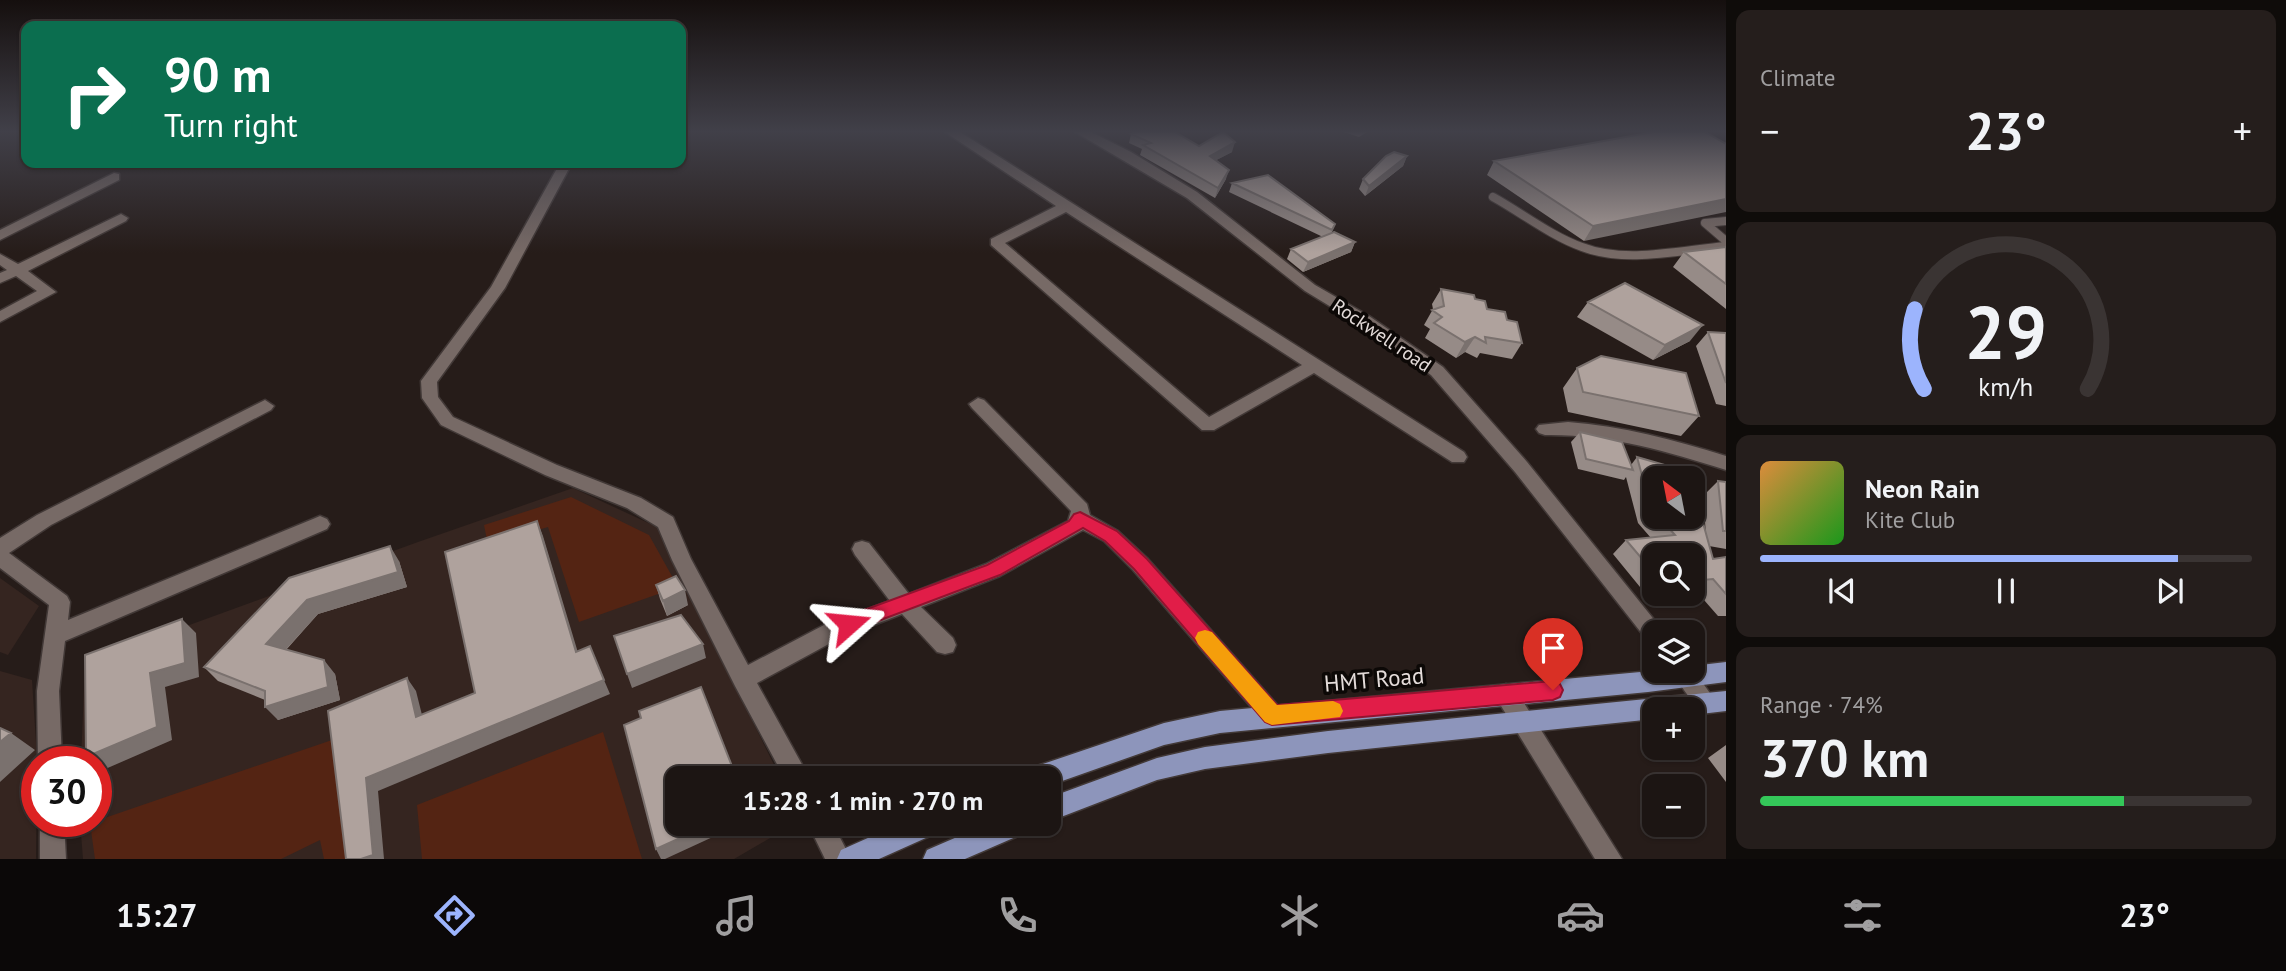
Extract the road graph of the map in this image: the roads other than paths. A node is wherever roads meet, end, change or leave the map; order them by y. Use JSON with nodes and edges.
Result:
{"nodes":[{"id":1,"x":561,"y":172,"type":"edge"},
{"id":2,"x":1013,"y":172,"type":"edge"},
{"id":3,"x":1155,"y":172,"type":"edge"},
{"id":4,"x":114,"y":177,"type":"dead end"},
{"id":5,"x":1493,"y":197,"type":"dead end"},
{"id":6,"x":1066,"y":206,"type":"junction"},
{"id":7,"x":121,"y":218,"type":"dead end"},
{"id":8,"x":1726,"y":220,"type":"edge"},
{"id":9,"x":0,"y":236,"type":"edge"},
{"id":10,"x":1726,"y":243,"type":"edge"},
{"id":11,"x":0,"y":258,"type":"edge"},
{"id":12,"x":16,"y":270,"type":"junction"},
{"id":13,"x":0,"y":279,"type":"edge"},
{"id":14,"x":0,"y":317,"type":"edge"},
{"id":15,"x":1315,"y":365,"type":"junction"},
{"id":16,"x":978,"y":404,"type":"dead end"},
{"id":17,"x":265,"y":406,"type":"dead end"},
{"id":18,"x":1545,"y":429,"type":"dead end"},
{"id":19,"x":1458,"y":457,"type":"dead end"},
{"id":20,"x":1726,"y":463,"type":"edge"},
{"id":21,"x":1080,"y":519,"type":"junction"},
{"id":22,"x":320,"y":524,"type":"dead end"},
{"id":23,"x":0,"y":548,"type":"edge"},
{"id":24,"x":862,"y":549,"type":"dead end"},
{"id":25,"x":0,"y":557,"type":"edge"},
{"id":26,"x":905,"y":604,"type":"junction"},
{"id":27,"x":1644,"y":620,"type":"edge"},
{"id":28,"x":56,"y":635,"type":"junction"},
{"id":29,"x":945,"y":645,"type":"dead end"},
{"id":30,"x":1726,"y":672,"type":"edge"},
{"id":31,"x":1705,"y":673,"type":"edge"},
{"id":32,"x":743,"y":678,"type":"junction"},
{"id":33,"x":1642,"y":679,"type":"edge"},
{"id":34,"x":1694,"y":683,"type":"edge"},
{"id":35,"x":1506,"y":694,"type":"junction"},
{"id":36,"x":1716,"y":702,"type":"edge"},
{"id":37,"x":1272,"y":715,"type":"junction"},
{"id":38,"x":1522,"y":722,"type":"junction"},
{"id":39,"x":50,"y":746,"type":"edge"},
{"id":40,"x":791,"y":766,"type":"edge"},
{"id":41,"x":1061,"y":770,"type":"edge"},
{"id":42,"x":1061,"y":805,"type":"edge"},
{"id":43,"x":826,"y":836,"type":"edge"},
{"id":44,"x":901,"y":836,"type":"edge"},
{"id":45,"x":989,"y":836,"type":"edge"},
{"id":46,"x":52,"y":837,"type":"edge"},
{"id":47,"x":53,"y":859,"type":"edge"},
{"id":48,"x":838,"y":859,"type":"edge"},
{"id":49,"x":850,"y":859,"type":"edge"},
{"id":50,"x":936,"y":859,"type":"edge"},
{"id":51,"x":1609,"y":859,"type":"edge"}],
"edges":[{"from":1,"to":32,"type":"street"},
{"from":2,"to":6,"type":"street"},
{"from":3,"to":27,"type":"street","name":"Rockwell road"},
{"from":4,"to":9,"type":"street"},
{"from":5,"to":10,"type":"lane"},
{"from":6,"to":15,"type":"street"},
{"from":6,"to":15,"type":"street"},
{"from":7,"to":12,"type":"street"},
{"from":8,"to":10,"type":"lane"},
{"from":11,"to":12,"type":"street"},
{"from":12,"to":13,"type":"street"},
{"from":12,"to":14,"type":"street"},
{"from":15,"to":19,"type":"street"},
{"from":16,"to":21,"type":"street"},
{"from":17,"to":23,"type":"street"},
{"from":18,"to":20,"type":"street"},
{"from":21,"to":26,"type":"street"},
{"from":21,"to":37,"type":"street"},
{"from":22,"to":28,"type":"street"},
{"from":24,"to":26,"type":"street"},
{"from":25,"to":28,"type":"street"},
{"from":26,"to":29,"type":"street"},
{"from":26,"to":32,"type":"street"},
{"from":28,"to":39,"type":"street"},
{"from":30,"to":31,"type":"main road","name":"HMT Road"},
{"from":32,"to":40,"type":"street"},
{"from":33,"to":35,"type":"main road","name":"HMT Road"},
{"from":34,"to":36,"type":"street"},
{"from":35,"to":37,"type":"main road","name":"HMT Road"},
{"from":35,"to":38,"type":"street"},
{"from":36,"to":38,"type":"main road"},
{"from":37,"to":41,"type":"main road","name":"HMT Road"},
{"from":38,"to":42,"type":"main road"},
{"from":38,"to":51,"type":"street"},
{"from":43,"to":48,"type":"street"},
{"from":44,"to":49,"type":"main road"},
{"from":45,"to":50,"type":"main road"},
{"from":46,"to":47,"type":"street"}]}
